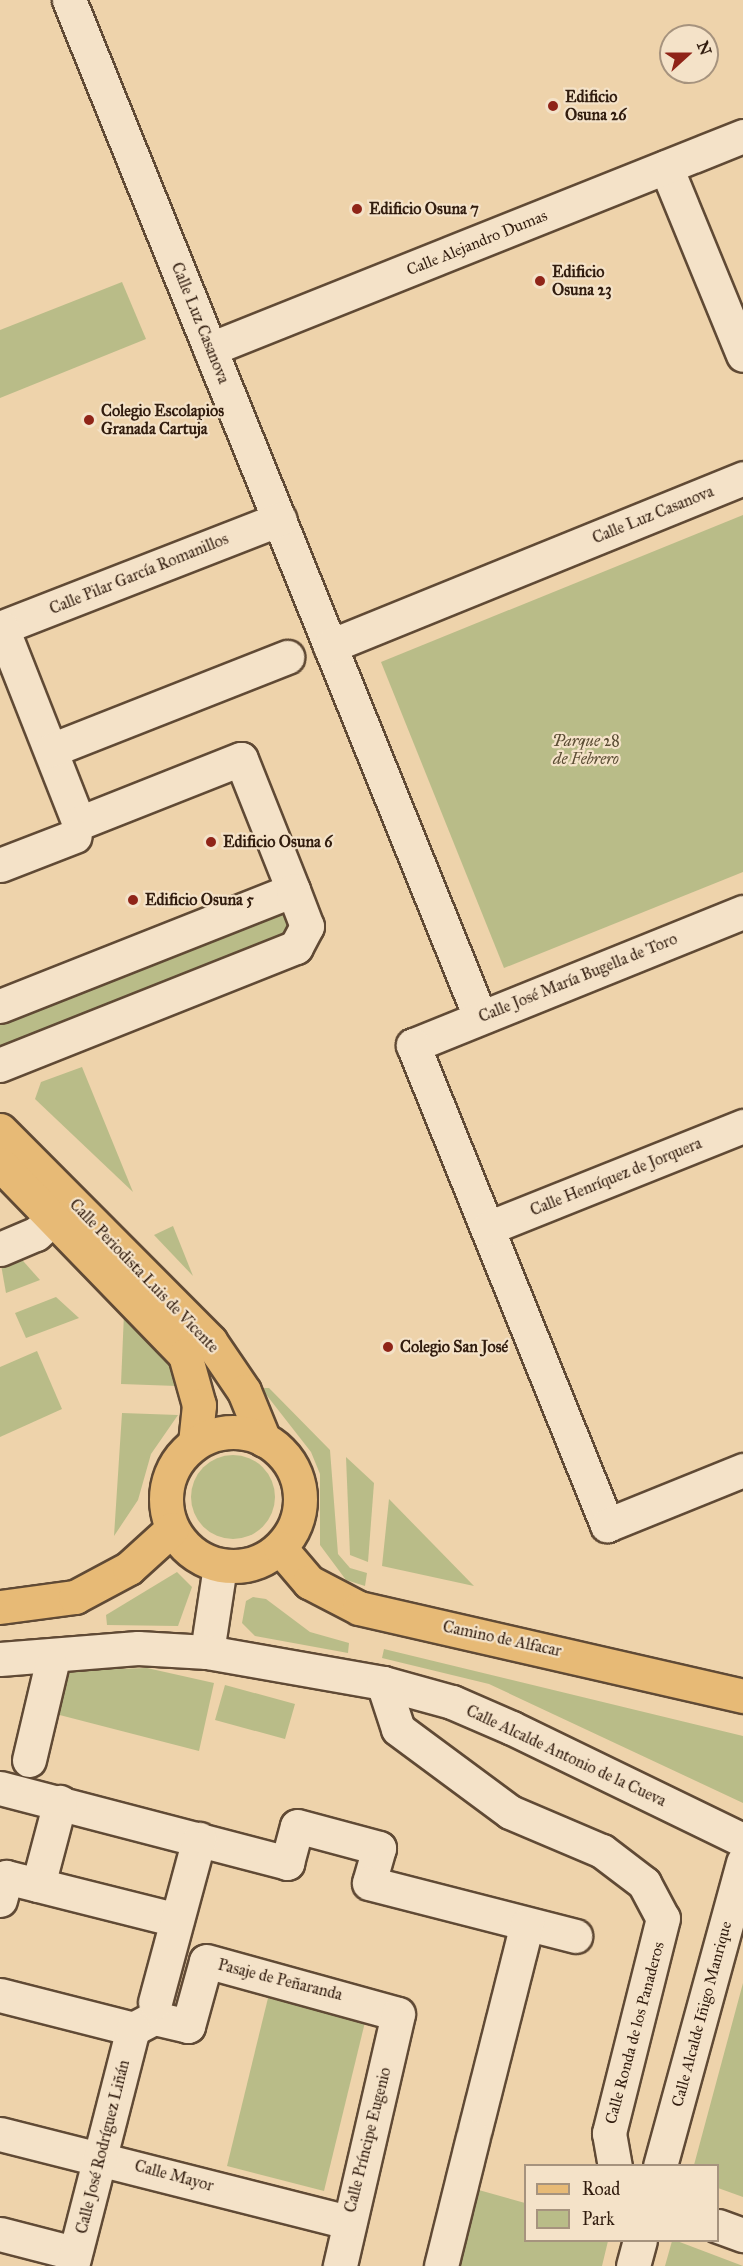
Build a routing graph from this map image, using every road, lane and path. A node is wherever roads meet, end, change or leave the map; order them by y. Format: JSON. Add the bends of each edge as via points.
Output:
{"nodes":[{"id":1,"x":69,"y":0,"type":"edge"},
{"id":2,"x":743,"y":136,"type":"edge"},
{"id":3,"x":666,"y":167,"type":"junction"},
{"id":4,"x":210,"y":349,"type":"junction"},
{"id":5,"x":743,"y":355,"type":"edge"},
{"id":6,"x":743,"y":478,"type":"edge"},
{"id":7,"x":279,"y":519,"type":"junction"},
{"id":8,"x":1,"y":628,"type":"edge"},
{"id":9,"x":330,"y":646,"type":"junction"},
{"id":10,"x":287,"y":657,"type":"dead end"},
{"id":11,"x":51,"y":750,"type":"junction"},
{"id":12,"x":77,"y":829,"type":"junction"},
{"id":13,"x":0,"y":866,"type":"edge"},
{"id":14,"x":293,"y":890,"type":"junction"},
{"id":15,"x":743,"y":912,"type":"edge"},
{"id":16,"x":0,"y":1006,"type":"edge"},
{"id":17,"x":480,"y":1017,"type":"junction"},
{"id":18,"x":0,"y":1065,"type":"edge"},
{"id":19,"x":743,"y":1126,"type":"edge"},
{"id":20,"x":0,"y":1130,"type":"edge"},
{"id":21,"x":0,"y":1164,"type":"edge"},
{"id":22,"x":52,"y":1218,"type":"junction"},
{"id":23,"x":488,"y":1228,"type":"junction"},
{"id":24,"x":0,"y":1249,"type":"edge"},
{"id":25,"x":264,"y":1440,"type":"junction"},
{"id":26,"x":195,"y":1443,"type":"junction"},
{"id":27,"x":743,"y":1470,"type":"edge"},
{"id":28,"x":172,"y":1528,"type":"junction"},
{"id":29,"x":280,"y":1548,"type":"junction"},
{"id":30,"x":220,"y":1566,"type":"junction"},
{"id":31,"x":0,"y":1607,"type":"edge"},
{"id":32,"x":207,"y":1652,"type":"junction"},
{"id":33,"x":0,"y":1659,"type":"edge"},
{"id":34,"x":51,"y":1667,"type":"dead end"},
{"id":35,"x":383,"y":1683,"type":"junction"},
{"id":36,"x":743,"y":1696,"type":"edge"},
{"id":37,"x":29,"y":1760,"type":"dead end"},
{"id":38,"x":0,"y":1788,"type":"edge"},
{"id":39,"x":60,"y":1803,"type":"junction"},
{"id":40,"x":199,"y":1839,"type":"junction"},
{"id":41,"x":743,"y":1840,"type":"edge"},
{"id":42,"x":743,"y":1862,"type":"edge"},
{"id":43,"x":38,"y":1885,"type":"junction"},
{"id":44,"x":0,"y":1900,"type":"edge"},
{"id":45,"x":177,"y":1920,"type":"junction"},
{"id":46,"x":527,"y":1924,"type":"junction"},
{"id":47,"x":575,"y":1936,"type":"dead end"},
{"id":48,"x":0,"y":1995,"type":"edge"},
{"id":49,"x":155,"y":2002,"type":"dead end"},
{"id":50,"x":398,"y":2014,"type":"joint"},
{"id":51,"x":133,"y":2029,"type":"junction"},
{"id":52,"x":0,"y":2134,"type":"edge"},
{"id":53,"x":100,"y":2157,"type":"junction"},
{"id":54,"x":615,"y":2164,"type":"edge"},
{"id":55,"x":661,"y":2164,"type":"edge"},
{"id":56,"x":347,"y":2222,"type":"junction"},
{"id":57,"x":719,"y":2227,"type":"edge"},
{"id":58,"x":0,"y":2234,"type":"edge"},
{"id":59,"x":743,"y":2235,"type":"edge"},
{"id":60,"x":640,"y":2242,"type":"edge"},
{"id":61,"x":78,"y":2262,"type":"edge"},
{"id":62,"x":340,"y":2266,"type":"edge"},
{"id":63,"x":441,"y":2266,"type":"edge"},
{"id":64,"x":633,"y":2266,"type":"edge"}],
"edges":[{"from":1,"to":4,"type":"street","name":"Calle Luz Casanova"},
{"from":2,"to":3,"type":"street","name":"Calle Alejandro Dumas"},
{"from":3,"to":4,"type":"street","name":"Calle Alejandro Dumas"},
{"from":3,"to":5,"type":"street"},
{"from":4,"to":7,"type":"street","name":"Calle Luz Casanova"},
{"from":6,"to":9,"type":"street","name":"Calle Luz Casanova"},
{"from":7,"to":8,"type":"street","name":"Calle Pilar García Romanillos"},
{"from":7,"to":9,"type":"street","name":"Calle Luz Casanova"},
{"from":8,"to":11,"type":"street"},
{"from":9,"to":17,"type":"street","name":"Calle Luz Casanova"},
{"from":10,"to":11,"type":"street"},
{"from":11,"to":12,"type":"street"},
{"from":12,"to":13,"type":"street"},
{"from":12,"to":14,"type":"street","via":[[241,759]]},
{"from":14,"to":16,"type":"street"},
{"from":14,"to":18,"type":"street","via":[[307,926],[296,947]]},
{"from":15,"to":17,"type":"street","name":"Calle José María Bugella de Toro"},
{"from":17,"to":23,"type":"street","name":"Calle José María Bugella de Toro","via":[[413,1045]]},
{"from":19,"to":23,"type":"street","name":"Calle Henríquez de Jorquera"},
{"from":20,"to":25,"type":"main road","name":"Calle Periodista Luis de Vicente","via":[[210,1341],[237,1379]]},
{"from":21,"to":22,"type":"main road","name":"Calle Periodista Luis de Vicente"},
{"from":22,"to":24,"type":"street","via":[[36,1234]]},
{"from":22,"to":26,"type":"main road","name":"Calle Periodista Luis de Vicente","via":[[185,1355],[199,1405]]},
{"from":23,"to":27,"type":"street","via":[[607,1525]]},
{"from":25,"to":26,"type":"main road","via":[[230,1432]]},
{"from":25,"to":29,"type":"main road","via":[[294,1472],[300,1500],[297,1521]]},
{"from":26,"to":28,"type":"main road","via":[[169,1478],[166,1512]]},
{"from":28,"to":30,"type":"main road","via":[[184,1546]]},
{"from":28,"to":31,"type":"main road","via":[[129,1568],[75,1597]]},
{"from":29,"to":30,"type":"main road","via":[[251,1565]]},
{"from":29,"to":36,"type":"main road","name":"Camino de Alfacar","via":[[309,1582],[359,1608]]},
{"from":30,"to":32,"type":"street"},
{"from":32,"to":33,"type":"street","via":[[138,1648]]},
{"from":32,"to":35,"type":"street"},
{"from":34,"to":37,"type":"street"},
{"from":35,"to":41,"type":"street","name":"Calle Alcalde Antonio de la Cueva","via":[[452,1702],[512,1728]]},
{"from":35,"to":54,"type":"street","name":"Calle Ronda de los Panaderos","via":[[398,1729],[510,1812],[602,1851],[644,1883],[663,1918],[609,2133]]},
{"from":38,"to":39,"type":"street"},
{"from":39,"to":40,"type":"street"},
{"from":39,"to":43,"type":"street"},
{"from":40,"to":45,"type":"street"},
{"from":40,"to":46,"type":"street","via":[[287,1863],[297,1826],[379,1848],[369,1883]]},
{"from":42,"to":55,"type":"street","name":"Calle Alcalde Iñigo Manrique"},
{"from":43,"to":44,"type":"street","via":[[6,1876]]},
{"from":43,"to":45,"type":"street"},
{"from":45,"to":49,"type":"street"},
{"from":46,"to":47,"type":"street"},
{"from":46,"to":63,"type":"street"},
{"from":48,"to":51,"type":"street"},
{"from":50,"to":51,"type":"street","name":"Pasaje de Peñaranda","via":[[206,1961],[188,2026],[154,2018]]},
{"from":50,"to":56,"type":"street","name":"Calle Príncipe Eugenio"},
{"from":51,"to":53,"type":"street","name":"Calle José Rodríguez Liñán"},
{"from":52,"to":53,"type":"street","name":"Calle Mayor"},
{"from":53,"to":56,"type":"street","name":"Calle Mayor"},
{"from":53,"to":61,"type":"street","name":"Calle José Rodríguez Liñán"},
{"from":56,"to":62,"type":"street","name":"Calle Príncipe Eugenio"},
{"from":57,"to":59,"type":"street"},
{"from":58,"to":61,"type":"street"},
{"from":60,"to":64,"type":"street"}]}
